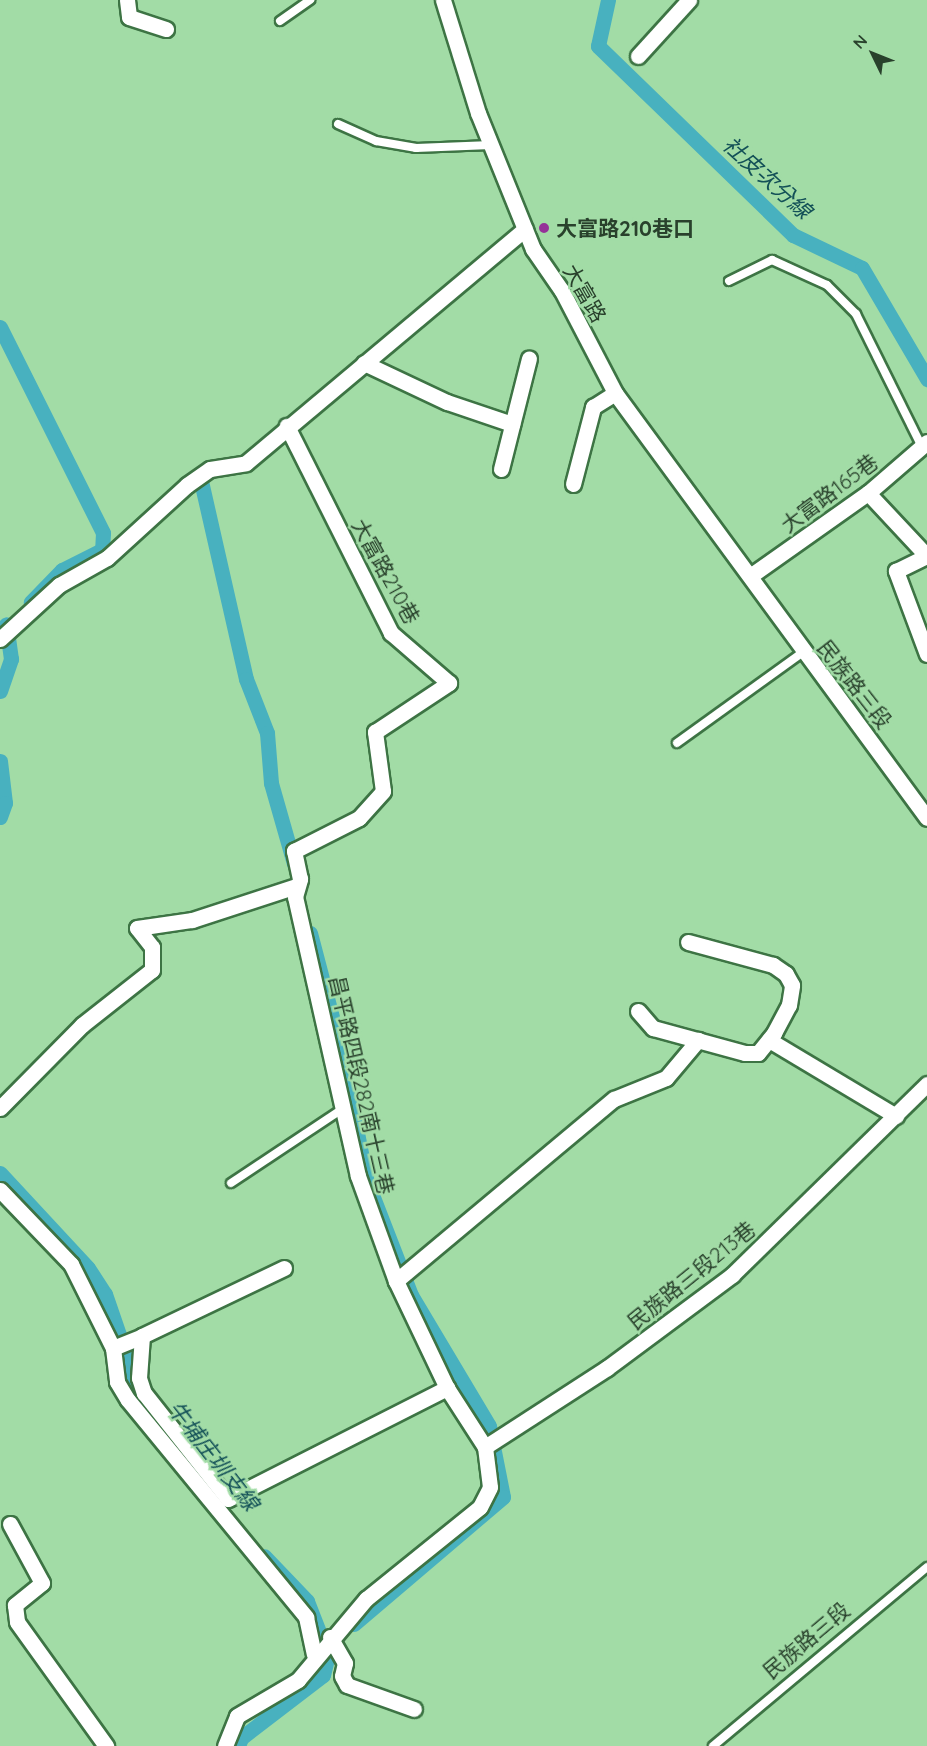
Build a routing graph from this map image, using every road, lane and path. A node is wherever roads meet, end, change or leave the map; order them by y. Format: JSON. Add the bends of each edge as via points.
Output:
{"nodes":[{"id":1,"x":127,"y":0,"type":"edge"},
{"id":2,"x":310,"y":0,"type":"edge"},
{"id":3,"x":443,"y":0,"type":"edge"},
{"id":4,"x":689,"y":0,"type":"edge"},
{"id":5,"x":280,"y":21,"type":"dead end"},
{"id":6,"x":166,"y":29,"type":"dead end"},
{"id":7,"x":638,"y":56,"type":"dead end"},
{"id":8,"x":338,"y":124,"type":"dead end"},
{"id":9,"x":491,"y":145,"type":"junction"},
{"id":10,"x":525,"y":229,"type":"junction"},
{"id":11,"x":729,"y":281,"type":"dead end"},
{"id":12,"x":530,"y":358,"type":"dead end"},
{"id":13,"x":364,"y":363,"type":"junction"},
{"id":14,"x":615,"y":393,"type":"junction"},
{"id":15,"x":513,"y":424,"type":"junction"},
{"id":16,"x":287,"y":426,"type":"junction"},
{"id":17,"x":924,"y":444,"type":"edge"},
{"id":18,"x":501,"y":469,"type":"dead end"},
{"id":19,"x":573,"y":484,"type":"dead end"},
{"id":20,"x":868,"y":493,"type":"junction"},
{"id":21,"x":927,"y":556,"type":"edge"},
{"id":22,"x":753,"y":574,"type":"junction"},
{"id":23,"x":0,"y":639,"type":"edge"},
{"id":24,"x":803,"y":652,"type":"junction"},
{"id":25,"x":927,"y":654,"type":"edge"},
{"id":26,"x":677,"y":743,"type":"dead end"},
{"id":27,"x":927,"y":818,"type":"edge"},
{"id":28,"x":296,"y":886,"type":"junction"},
{"id":29,"x":688,"y":942,"type":"dead end"},
{"id":30,"x":638,"y":1011,"type":"dead end"},
{"id":31,"x":698,"y":1040,"type":"junction"},
{"id":32,"x":769,"y":1040,"type":"junction"},
{"id":33,"x":927,"y":1084,"type":"edge"},
{"id":34,"x":0,"y":1108,"type":"edge"},
{"id":35,"x":344,"y":1108,"type":"junction"},
{"id":36,"x":896,"y":1116,"type":"junction"},
{"id":37,"x":231,"y":1183,"type":"dead end"},
{"id":38,"x":0,"y":1190,"type":"edge"},
{"id":39,"x":284,"y":1268,"type":"dead end"},
{"id":40,"x":396,"y":1281,"type":"junction"},
{"id":41,"x":142,"y":1336,"type":"junction"},
{"id":42,"x":120,"y":1345,"type":"junction"},
{"id":43,"x":447,"y":1388,"type":"junction"},
{"id":44,"x":485,"y":1447,"type":"junction"},
{"id":45,"x":10,"y":1524,"type":"dead end"},
{"id":46,"x":927,"y":1567,"type":"edge"},
{"id":47,"x":330,"y":1637,"type":"junction"},
{"id":48,"x":314,"y":1654,"type":"junction"},
{"id":49,"x":414,"y":1709,"type":"dead end"},
{"id":50,"x":106,"y":1746,"type":"edge"},
{"id":51,"x":225,"y":1746,"type":"edge"},
{"id":52,"x":713,"y":1746,"type":"edge"}],
"edges":[{"from":1,"to":6,"type":"street","via":[[129,17]]},
{"from":2,"to":5,"type":"lane"},
{"from":3,"to":9,"type":"street","name":"大富路"},
{"from":4,"to":7,"type":"street"},
{"from":8,"to":9,"type":"lane","via":[[376,141],[416,148]]},
{"from":9,"to":10,"type":"street","name":"大富路"},
{"from":10,"to":13,"type":"street"},
{"from":10,"to":14,"type":"street","name":"大富路"},
{"from":11,"to":17,"type":"lane","via":[[772,260],[827,285],[856,315]]},
{"from":12,"to":15,"type":"street"},
{"from":13,"to":15,"type":"street","via":[[447,402]]},
{"from":13,"to":16,"type":"street"},
{"from":14,"to":19,"type":"street","via":[[593,407]]},
{"from":14,"to":22,"type":"street","name":"大富路","via":[[703,520]]},
{"from":15,"to":18,"type":"street"},
{"from":16,"to":23,"type":"street","via":[[246,463],[210,469],[187,485],[106,558],[59,585]]},
{"from":16,"to":28,"type":"street","name":"大富路210巷","via":[[391,633],[449,683],[375,732],[383,790],[359,819],[294,851],[300,879]]},
{"from":17,"to":20,"type":"street","name":"大富路165巷"},
{"from":20,"to":21,"type":"street"},
{"from":20,"to":22,"type":"street","name":"大富路165巷"},
{"from":21,"to":25,"type":"street","via":[[896,571]]},
{"from":22,"to":24,"type":"street","name":"民族路三段"},
{"from":24,"to":26,"type":"lane"},
{"from":24,"to":27,"type":"street","name":"民族路三段"},
{"from":28,"to":34,"type":"street","via":[[192,920],[137,928],[152,947],[152,970],[82,1025]]},
{"from":28,"to":35,"type":"street","name":"昌平路四段282南十三巷"},
{"from":29,"to":32,"type":"street","via":[[762,961],[786,974],[792,985],[789,1005]]},
{"from":30,"to":31,"type":"street","via":[[653,1028]]},
{"from":31,"to":32,"type":"street","via":[[745,1053],[758,1053]]},
{"from":31,"to":40,"type":"street","via":[[666,1078],[614,1099]]},
{"from":32,"to":36,"type":"street"},
{"from":33,"to":36,"type":"street","name":"民族路三段213巷"},
{"from":35,"to":37,"type":"lane"},
{"from":35,"to":40,"type":"street","name":"昌平路四段282南十三巷","via":[[358,1176]]},
{"from":36,"to":44,"type":"street","name":"民族路三段213巷","via":[[732,1275],[607,1368]]},
{"from":38,"to":42,"type":"street","via":[[71,1264]]},
{"from":39,"to":41,"type":"street"},
{"from":40,"to":43,"type":"street","name":"昌平路四段282南十三巷"},
{"from":41,"to":42,"type":"street"},
{"from":41,"to":43,"type":"street","via":[[139,1378],[144,1393],[228,1499]]},
{"from":42,"to":48,"type":"street","via":[[117,1382],[128,1400],[306,1617]]},
{"from":43,"to":44,"type":"street","name":"昌平路四段282南十三巷"},
{"from":44,"to":47,"type":"street","name":"昌平路四段282南十三巷","via":[[490,1487],[480,1507],[366,1599]]},
{"from":45,"to":50,"type":"street","via":[[42,1583],[15,1605],[17,1622]]},
{"from":46,"to":52,"type":"lane","name":"民族路三段"},
{"from":47,"to":48,"type":"street","name":"昌平路四段282南十三巷"},
{"from":47,"to":49,"type":"street","via":[[345,1663],[344,1681]]},
{"from":48,"to":51,"type":"street","name":"昌平路四段282南十三巷","via":[[298,1680],[237,1716]]}]}
